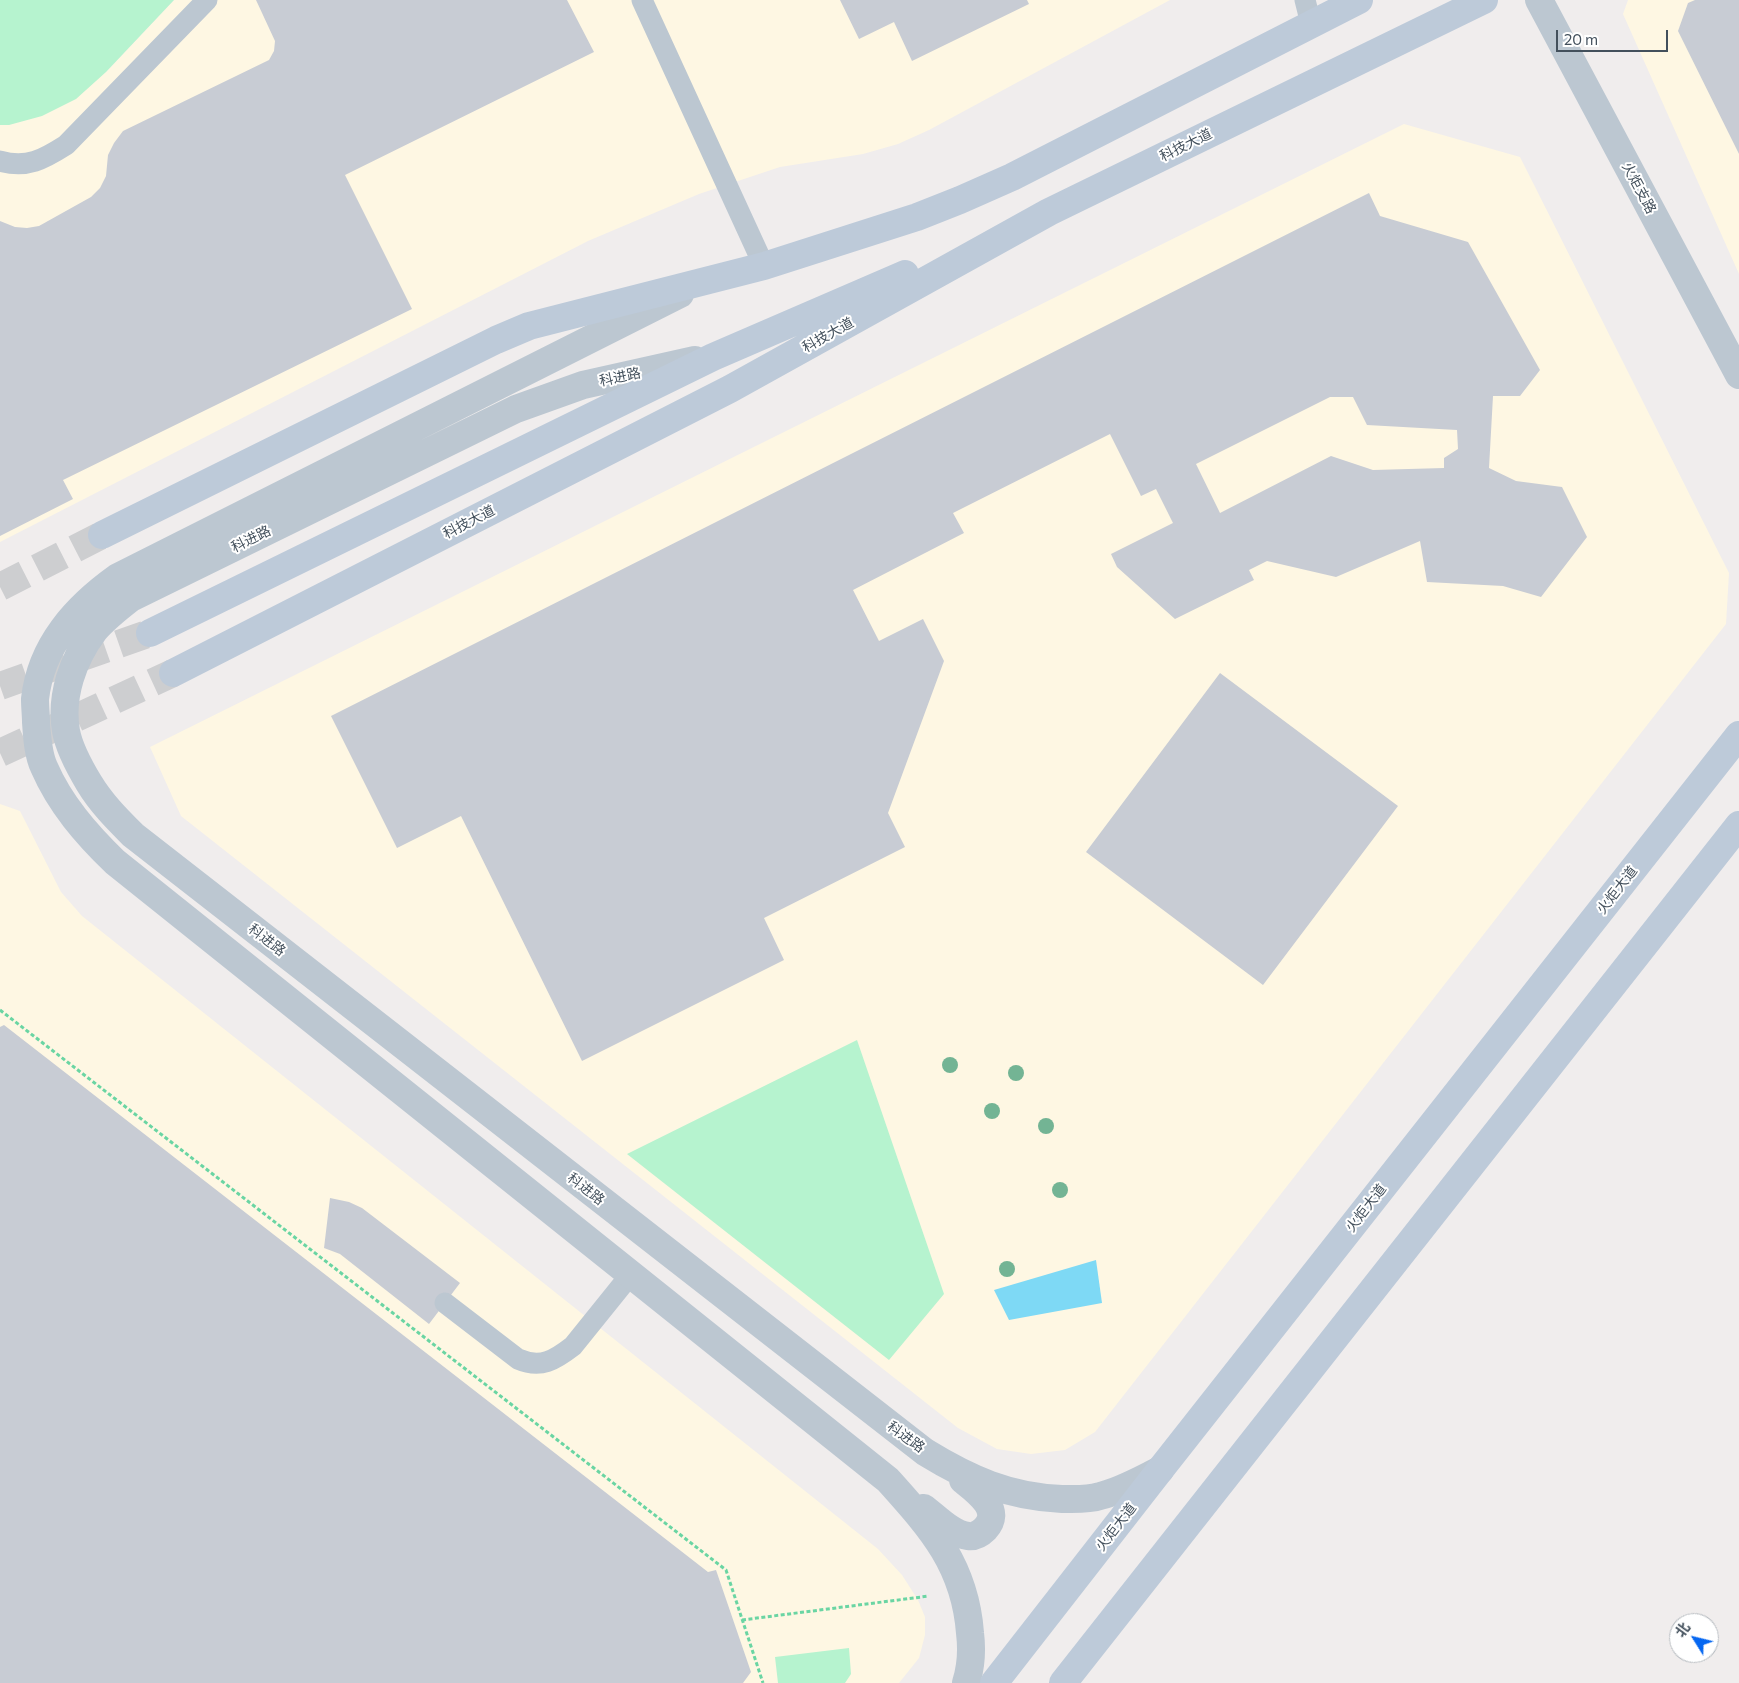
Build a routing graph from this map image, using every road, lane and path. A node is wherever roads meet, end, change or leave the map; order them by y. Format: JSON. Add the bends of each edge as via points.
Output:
{"nodes":[{"id":1,"x":207,"y":0,"type":"edge"},
{"id":2,"x":642,"y":0,"type":"edge"},
{"id":3,"x":1359,"y":0,"type":"edge"},
{"id":4,"x":1484,"y":0,"type":"edge"},
{"id":5,"x":1539,"y":0,"type":"edge"},
{"id":6,"x":1308,"y":12,"type":"edge"},
{"id":7,"x":0,"y":162,"type":"edge"},
{"id":8,"x":1048,"y":212,"type":"junction"},
{"id":9,"x":764,"y":266,"type":"junction"},
{"id":10,"x":703,"y":282,"type":"junction"},
{"id":11,"x":713,"y":357,"type":"junction"},
{"id":12,"x":1739,"y":375,"type":"edge"},
{"id":13,"x":102,"y":535,"type":"tunnel mouth"},
{"id":14,"x":150,"y":633,"type":"tunnel mouth"},
{"id":15,"x":173,"y":673,"type":"tunnel mouth"},
{"id":16,"x":1739,"y":735,"type":"edge"},
{"id":17,"x":1739,"y":825,"type":"edge"},
{"id":18,"x":0,"y":1010,"type":"edge"},
{"id":19,"x":631,"y":1274,"type":"junction"},
{"id":20,"x":446,"y":1303,"type":"dead end"},
{"id":21,"x":948,"y":1466,"type":"junction"},
{"id":22,"x":1160,"y":1470,"type":"junction"},
{"id":23,"x":888,"y":1480,"type":"junction"},
{"id":24,"x":934,"y":1595,"type":"dead end"},
{"id":25,"x":742,"y":1620,"type":"junction"},
{"id":26,"x":763,"y":1683,"type":"edge"},
{"id":27,"x":966,"y":1683,"type":"edge"},
{"id":28,"x":994,"y":1683,"type":"edge"},
{"id":29,"x":1064,"y":1683,"type":"edge"}],
"edges":[{"from":1,"to":7,"type":"lane","via":[[66,144],[46,158],[27,164]]},
{"from":2,"to":9,"type":"lane"},
{"from":3,"to":6,"type":"main road"},
{"from":4,"to":8,"type":"main road","name":"科技大道"},
{"from":5,"to":12,"type":"street","name":"火炬支路"},
{"from":6,"to":9,"type":"main road","via":[[1012,177],[917,217]]},
{"from":8,"to":11,"type":"main road"},
{"from":8,"to":15,"type":"main road","name":"科技大道","via":[[730,389]]},
{"from":9,"to":10,"type":"main road"},
{"from":10,"to":13,"type":"main road","via":[[529,326]]},
{"from":10,"to":19,"type":"street","via":[[118,577],[94,594],[56,639],[42,667],[35,700],[43,765],[73,816],[103,851]]},
{"from":11,"to":14,"type":"main road"},
{"from":11,"to":21,"type":"street","name":"科进路","via":[[583,384],[516,409],[131,598],[95,631],[80,653],[64,701],[66,732],[89,784],[133,835],[897,1432]]},
{"from":16,"to":22,"type":"main road","name":"火炬大道"},
{"from":17,"to":29,"type":"main road"},
{"from":18,"to":25,"type":"path","via":[[726,1570]]},
{"from":19,"to":20,"type":"lane","via":[[573,1346],[538,1364],[518,1359]]},
{"from":19,"to":23,"type":"street"},
{"from":21,"to":22,"type":"street","name":"科进路","via":[[996,1488],[1024,1495],[1076,1499],[1120,1490]]},
{"from":21,"to":23,"type":"street","via":[[990,1507],[993,1515],[990,1524],[975,1536],[966,1536],[948,1526]]},
{"from":22,"to":28,"type":"main road","name":"火炬大道"},
{"from":23,"to":27,"type":"street","via":[[922,1518],[960,1579],[969,1612],[971,1646]]},
{"from":24,"to":25,"type":"path"},
{"from":25,"to":26,"type":"path"}]}
